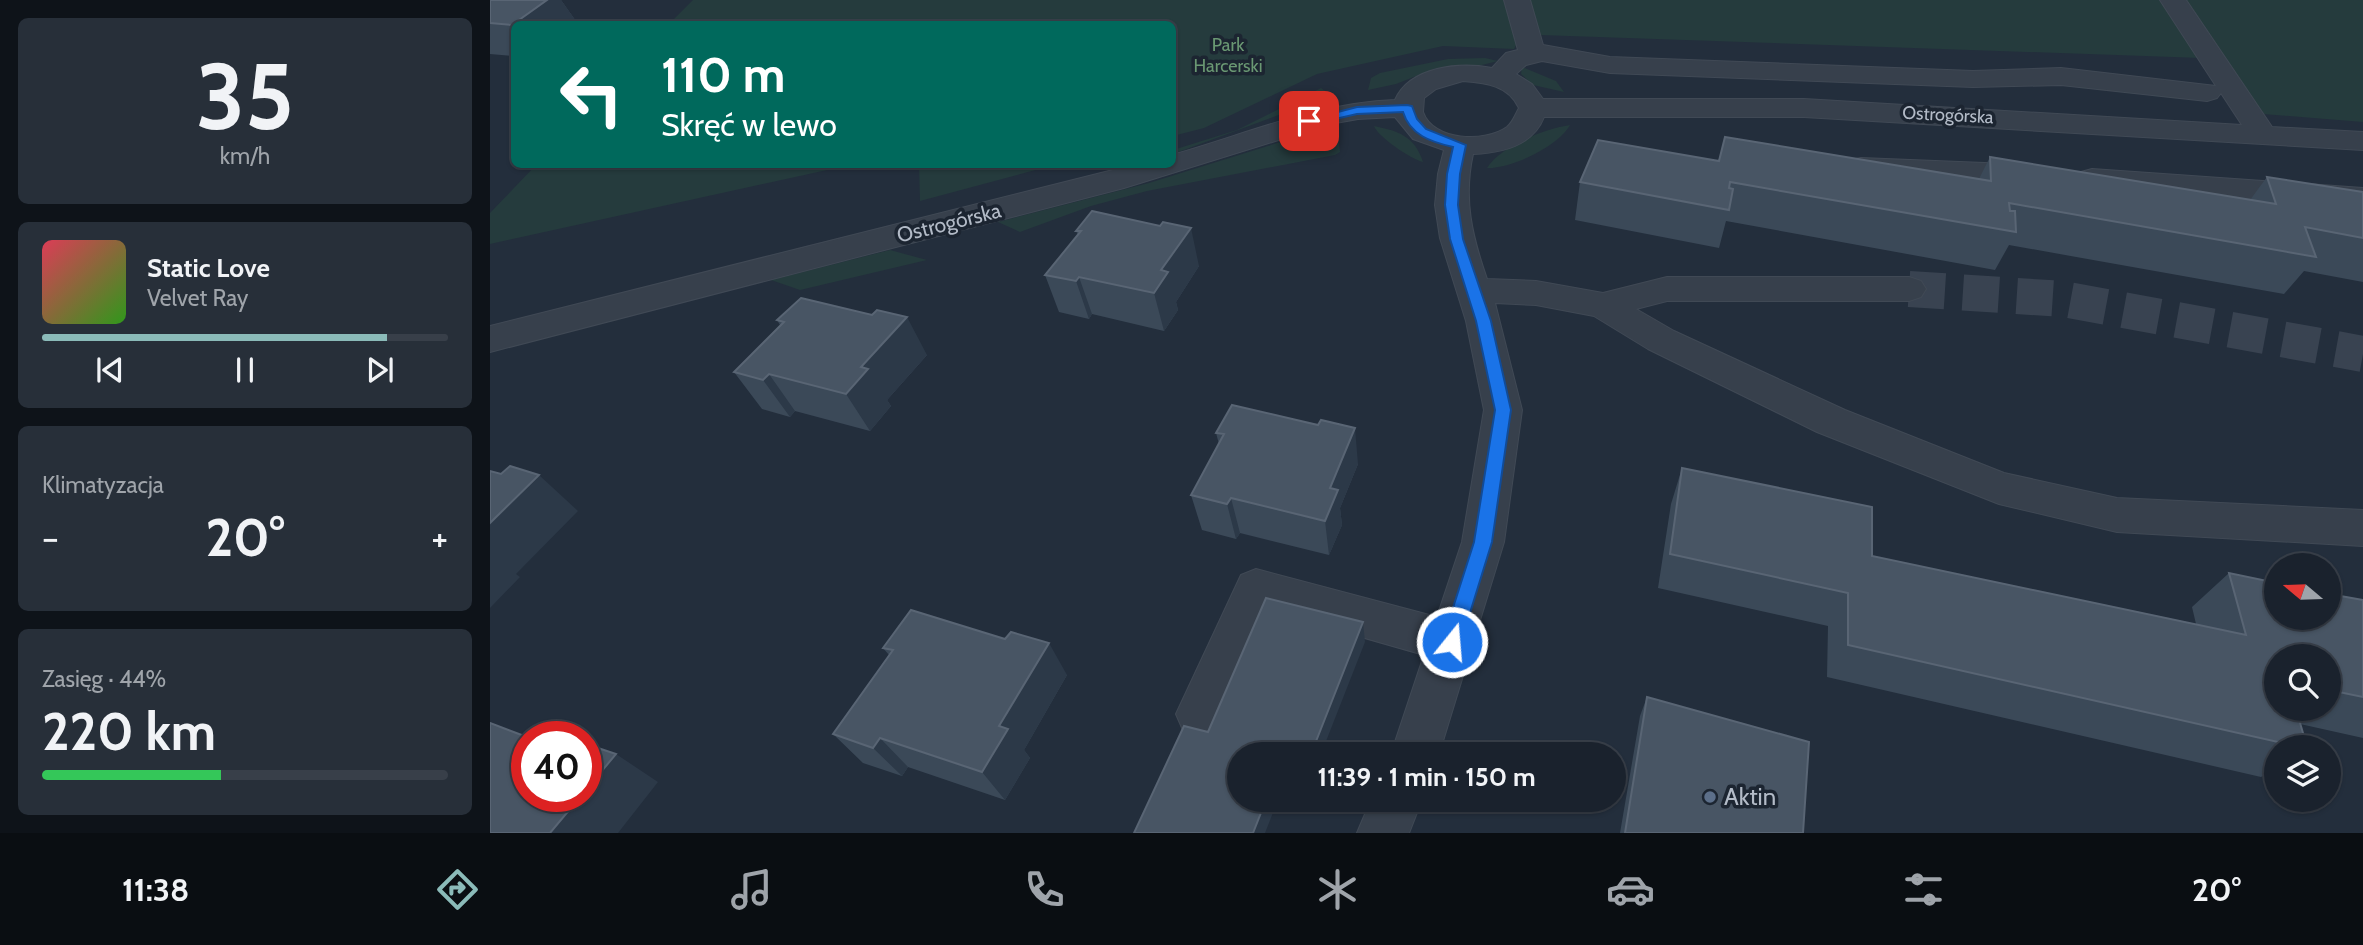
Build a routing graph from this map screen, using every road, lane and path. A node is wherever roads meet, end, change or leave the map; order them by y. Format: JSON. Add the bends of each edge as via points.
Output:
{"nodes":[{"id":1,"x":1517,"y":0,"type":"edge"},
{"id":2,"x":2173,"y":0,"type":"edge"},
{"id":3,"x":1532,"y":53,"type":"junction"},
{"id":4,"x":1498,"y":77,"type":"junction"},
{"id":5,"x":2207,"y":92,"type":"dead end"},
{"id":6,"x":1407,"y":108,"type":"junction"},
{"id":7,"x":1533,"y":108,"type":"junction"},
{"id":8,"x":2263,"y":135,"type":"junction"},
{"id":9,"x":2363,"y":141,"type":"edge"},
{"id":10,"x":1460,"y":145,"type":"junction"},
{"id":11,"x":1176,"y":162,"type":"edge"},
{"id":12,"x":1826,"y":167,"type":"edge"},
{"id":13,"x":1156,"y":168,"type":"edge"},
{"id":14,"x":2363,"y":198,"type":"edge"},
{"id":15,"x":1909,"y":289,"type":"tunnel mouth"},
{"id":16,"x":1474,"y":290,"type":"junction"},
{"id":17,"x":1603,"y":305,"type":"junction"},
{"id":18,"x":490,"y":339,"type":"edge"},
{"id":19,"x":2363,"y":528,"type":"edge"},
{"id":20,"x":1452,"y":642,"type":"junction"},
{"id":21,"x":1200,"y":715,"type":"dead end"},
{"id":22,"x":1419,"y":742,"type":"edge"},
{"id":23,"x":1391,"y":812,"type":"edge"},
{"id":24,"x":1383,"y":833,"type":"edge"}],
"edges":[{"from":1,"to":3,"type":"street"},
{"from":2,"to":8,"type":"street"},
{"from":3,"to":4,"type":"street","via":[[1516,59]]},
{"from":3,"to":5,"type":"street","via":[[1610,65],[1973,79],[2011,74]]},
{"from":4,"to":6,"type":"street","via":[[1446,75],[1418,88]]},
{"from":4,"to":7,"type":"street","via":[[1522,90]]},
{"from":6,"to":10,"type":"street","via":[[1422,132]]},
{"from":6,"to":11,"type":"street","name":"Ostrogórska","via":[[1328,116]]},
{"from":7,"to":8,"type":"street","name":"Ostrogórska","via":[[1804,108]]},
{"from":7,"to":10,"type":"street","via":[[1530,121],[1520,132],[1483,145]]},
{"from":8,"to":9,"type":"street","name":"Ostrogórska"},
{"from":10,"to":16,"type":"street","via":[[1451,205],[1456,239]]},
{"from":12,"to":14,"type":"street","via":[[1940,169]]},
{"from":13,"to":18,"type":"street","name":"Ostrogórska"},
{"from":15,"to":17,"type":"street","via":[[1667,289]]},
{"from":16,"to":17,"type":"street","via":[[1536,293]]},
{"from":16,"to":20,"type":"street","via":[[1503,410],[1483,542]]},
{"from":17,"to":19,"type":"street","via":[[1661,340],[1831,421],[1999,488],[2117,514]]},
{"from":20,"to":21,"type":"street","via":[[1256,587]]},
{"from":20,"to":22,"type":"street"},
{"from":23,"to":24,"type":"street"}]}
